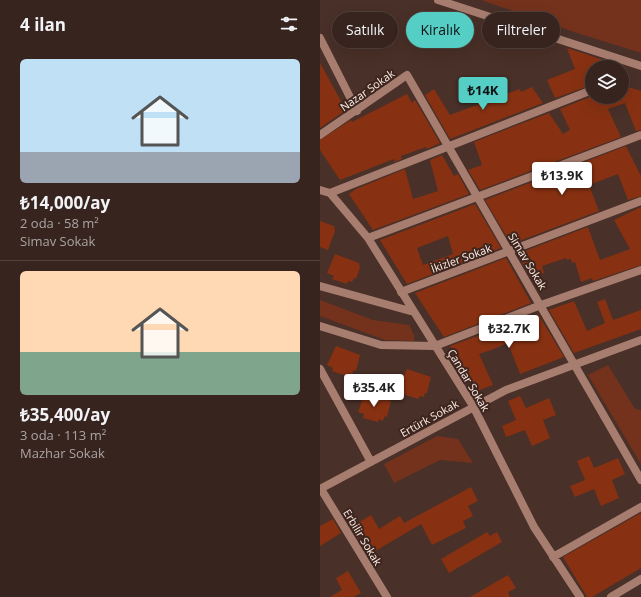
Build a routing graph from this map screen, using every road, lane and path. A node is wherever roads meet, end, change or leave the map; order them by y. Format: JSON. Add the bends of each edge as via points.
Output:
{"nodes":[{"id":1,"x":438,"y":0,"type":"edge"},
{"id":2,"x":320,"y":38,"type":"edge"},
{"id":3,"x":610,"y":60,"type":"edge"},
{"id":4,"x":629,"y":65,"type":"edge"},
{"id":5,"x":641,"y":66,"type":"edge"},
{"id":6,"x":407,"y":75,"type":"joint"},
{"id":7,"x":585,"y":93,"type":"edge"},
{"id":8,"x":357,"y":111,"type":"junction"},
{"id":9,"x":320,"y":135,"type":"edge"},
{"id":10,"x":641,"y":135,"type":"edge"},
{"id":11,"x":448,"y":146,"type":"junction"},
{"id":12,"x":320,"y":190,"type":"edge"},
{"id":13,"x":330,"y":193,"type":"junction"},
{"id":14,"x":477,"y":198,"type":"junction"},
{"id":15,"x":641,"y":201,"type":"edge"},
{"id":16,"x":368,"y":238,"type":"junction"},
{"id":17,"x":509,"y":252,"type":"junction"},
{"id":18,"x":641,"y":270,"type":"edge"},
{"id":19,"x":320,"y":286,"type":"edge"},
{"id":20,"x":401,"y":292,"type":"junction"},
{"id":21,"x":541,"y":305,"type":"junction"},
{"id":22,"x":414,"y":312,"type":"junction"},
{"id":23,"x":320,"y":326,"type":"edge"},
{"id":24,"x":641,"y":340,"type":"edge"},
{"id":25,"x":435,"y":346,"type":"junction"},
{"id":26,"x":575,"y":363,"type":"junction"},
{"id":27,"x":320,"y":369,"type":"edge"},
{"id":28,"x":473,"y":406,"type":"junction"},
{"id":29,"x":371,"y":462,"type":"junction"},
{"id":30,"x":641,"y":480,"type":"edge"},
{"id":31,"x":320,"y":489,"type":"edge"},
{"id":32,"x":641,"y":507,"type":"edge"},
{"id":33,"x":553,"y":556,"type":"junction"},
{"id":34,"x":641,"y":579,"type":"edge"},
{"id":35,"x":387,"y":597,"type":"edge"},
{"id":36,"x":580,"y":597,"type":"edge"},
{"id":37,"x":611,"y":597,"type":"edge"}],
"edges":[{"from":1,"to":3,"type":"street"},
{"from":2,"to":8,"type":"street"},
{"from":4,"to":5,"type":"street"},
{"from":6,"to":8,"type":"street","name":"Nazar Sokak"},
{"from":6,"to":11,"type":"street","name":"Simav Sokak"},
{"from":7,"to":11,"type":"street"},
{"from":8,"to":9,"type":"street","name":"Nazar Sokak"},
{"from":10,"to":14,"type":"street"},
{"from":11,"to":13,"type":"street"},
{"from":11,"to":14,"type":"street","name":"Simav Sokak"},
{"from":12,"to":13,"type":"street"},
{"from":13,"to":16,"type":"street","name":"Çandar Sokak"},
{"from":14,"to":16,"type":"street"},
{"from":14,"to":17,"type":"street","name":"Simav Sokak"},
{"from":15,"to":17,"type":"street","name":"İkizler Sokak"},
{"from":16,"to":20,"type":"street","name":"Çandar Sokak"},
{"from":17,"to":20,"type":"street","name":"İkizler Sokak"},
{"from":17,"to":21,"type":"street","name":"Simav Sokak"},
{"from":18,"to":21,"type":"street"},
{"from":19,"to":22,"type":"street"},
{"from":20,"to":22,"type":"street","name":"Çandar Sokak"},
{"from":21,"to":25,"type":"street"},
{"from":21,"to":26,"type":"street","name":"Simav Sokak"},
{"from":22,"to":25,"type":"street","name":"Çandar Sokak"},
{"from":23,"to":25,"type":"street","via":[[381,345]]},
{"from":24,"to":26,"type":"street","name":"Ertürk Sokak"},
{"from":25,"to":28,"type":"street","name":"Çandar Sokak"},
{"from":26,"to":28,"type":"street","name":"Ertürk Sokak"},
{"from":26,"to":30,"type":"street","name":"Simav Sokak"},
{"from":27,"to":29,"type":"street"},
{"from":28,"to":29,"type":"street","name":"Ertürk Sokak"},
{"from":28,"to":33,"type":"street","name":"Çandar Sokak","via":[[534,527]]},
{"from":29,"to":31,"type":"street","name":"Ertürk Sokak"},
{"from":31,"to":35,"type":"street","name":"Erbilir Sokak"},
{"from":32,"to":33,"type":"street"},
{"from":33,"to":36,"type":"street","name":"Çandar Sokak"},
{"from":34,"to":37,"type":"street"}]}
